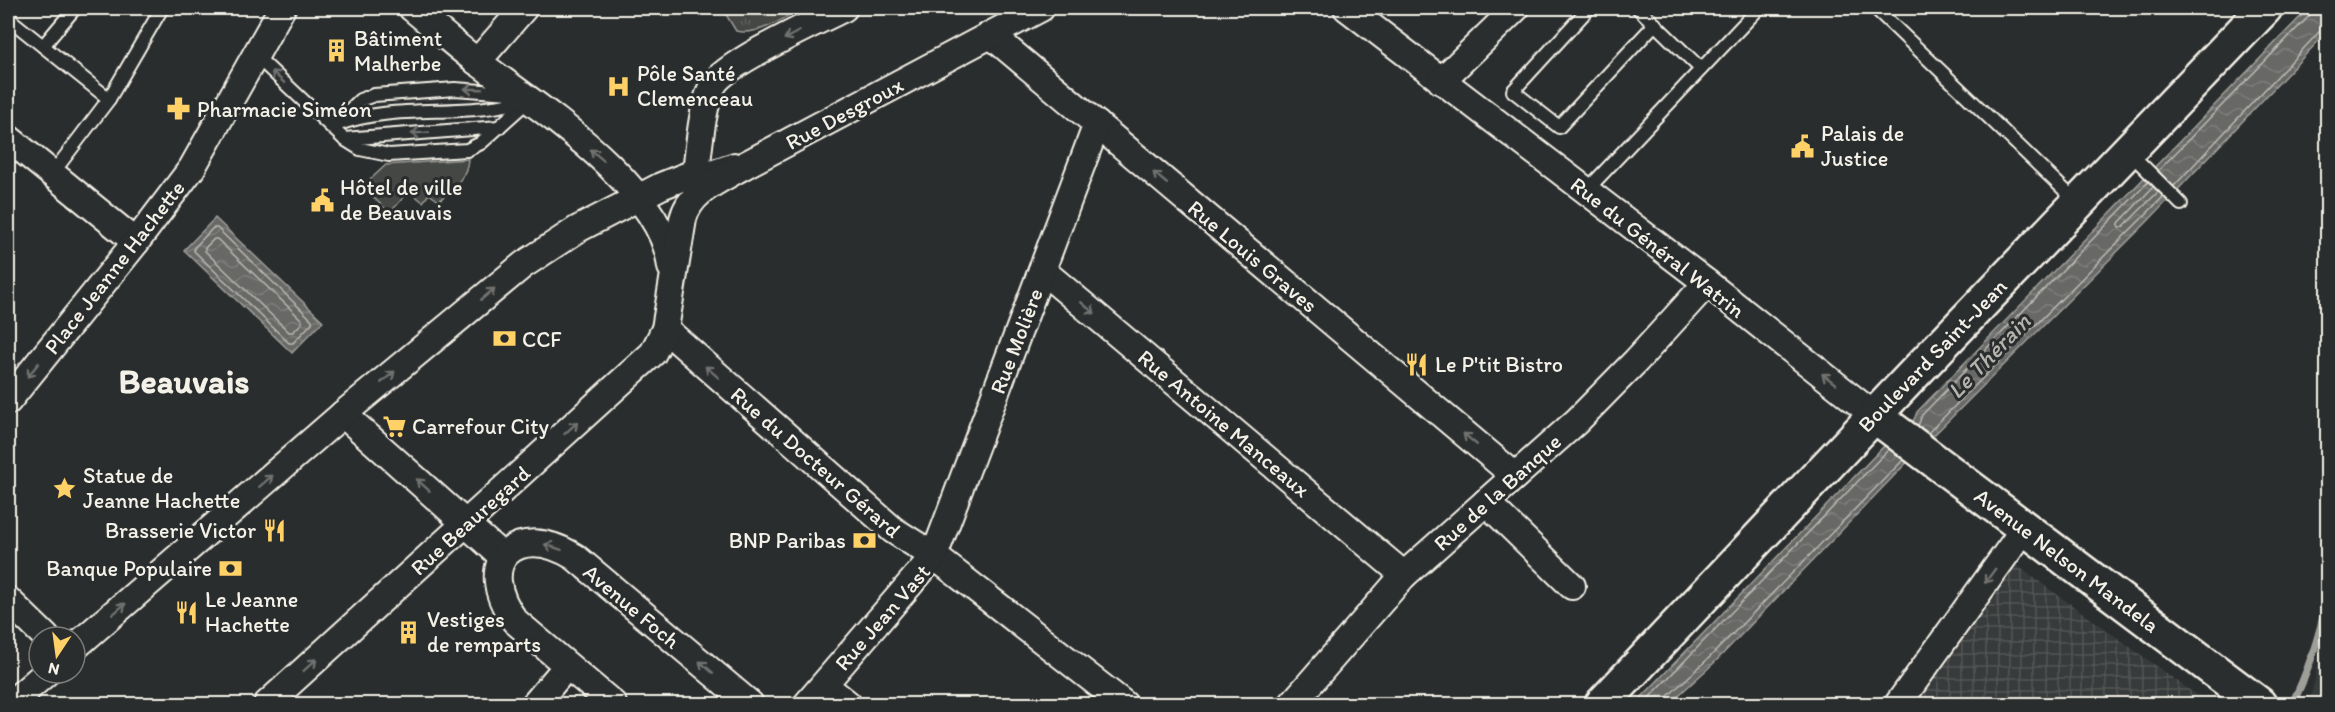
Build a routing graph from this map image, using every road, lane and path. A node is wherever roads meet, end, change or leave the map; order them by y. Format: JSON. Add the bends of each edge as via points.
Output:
{"nodes":[{"id":1,"x":75,"y":8,"type":"edge"},
{"id":2,"x":162,"y":8,"type":"edge"},
{"id":3,"x":282,"y":8,"type":"edge"},
{"id":4,"x":412,"y":8,"type":"edge"},
{"id":5,"x":524,"y":8,"type":"edge"},
{"id":6,"x":844,"y":8,"type":"edge"},
{"id":7,"x":1018,"y":8,"type":"edge"},
{"id":8,"x":1041,"y":8,"type":"edge"},
{"id":9,"x":1347,"y":8,"type":"edge"},
{"id":10,"x":1516,"y":8,"type":"edge"},
{"id":11,"x":1589,"y":8,"type":"edge"},
{"id":12,"x":1638,"y":8,"type":"edge"},
{"id":13,"x":1759,"y":8,"type":"edge"},
{"id":14,"x":1875,"y":8,"type":"edge"},
{"id":15,"x":2265,"y":8,"type":"edge"},
{"id":16,"x":8,"y":18,"type":"edge"},
{"id":17,"x":1655,"y":24,"type":"junction"},
{"id":18,"x":991,"y":35,"type":"junction"},
{"id":19,"x":43,"y":46,"type":"junction"},
{"id":20,"x":255,"y":55,"type":"junction"},
{"id":21,"x":477,"y":62,"type":"junction"},
{"id":22,"x":1701,"y":69,"type":"junction"},
{"id":23,"x":1441,"y":81,"type":"junction"},
{"id":24,"x":109,"y":99,"type":"junction"},
{"id":25,"x":530,"y":99,"type":"junction"},
{"id":26,"x":1097,"y":124,"type":"junction"},
{"id":27,"x":332,"y":127,"type":"junction"},
{"id":28,"x":499,"y":127,"type":"junction"},
{"id":29,"x":8,"y":138,"type":"edge"},
{"id":30,"x":344,"y":139,"type":"junction"},
{"id":31,"x":2136,"y":158,"type":"junction"},
{"id":32,"x":746,"y":165,"type":"junction"},
{"id":33,"x":696,"y":171,"type":"junction"},
{"id":34,"x":52,"y":174,"type":"junction"},
{"id":35,"x":1586,"y":191,"type":"junction"},
{"id":36,"x":637,"y":197,"type":"junction"},
{"id":37,"x":2078,"y":202,"type":"junction"},
{"id":38,"x":2181,"y":204,"type":"dead end"},
{"id":39,"x":136,"y":242,"type":"junction"},
{"id":40,"x":1043,"y":271,"type":"junction"},
{"id":41,"x":672,"y":282,"type":"junction"},
{"id":42,"x":1707,"y":283,"type":"junction"},
{"id":43,"x":664,"y":330,"type":"junction"},
{"id":44,"x":8,"y":402,"type":"edge"},
{"id":45,"x":343,"y":414,"type":"junction"},
{"id":46,"x":1882,"y":422,"type":"junction"},
{"id":47,"x":1515,"y":476,"type":"junction"},
{"id":48,"x":1486,"y":502,"type":"junction"},
{"id":49,"x":466,"y":524,"type":"junction"},
{"id":50,"x":2024,"y":529,"type":"junction"},
{"id":51,"x":934,"y":556,"type":"junction"},
{"id":52,"x":503,"y":557,"type":"junction"},
{"id":53,"x":1404,"y":575,"type":"junction"},
{"id":54,"x":1572,"y":586,"type":"dead end"},
{"id":55,"x":8,"y":600,"type":"edge"},
{"id":56,"x":34,"y":625,"type":"edge"},
{"id":57,"x":87,"y":637,"type":"edge"},
{"id":58,"x":567,"y":666,"type":"junction"},
{"id":59,"x":824,"y":684,"type":"junction"},
{"id":60,"x":32,"y":685,"type":"edge"},
{"id":61,"x":2243,"y":696,"type":"edge"},
{"id":62,"x":10,"y":705,"type":"edge"},
{"id":63,"x":267,"y":705,"type":"edge"},
{"id":64,"x":535,"y":705,"type":"edge"},
{"id":65,"x":614,"y":705,"type":"edge"},
{"id":66,"x":750,"y":705,"type":"edge"},
{"id":67,"x":807,"y":705,"type":"edge"},
{"id":68,"x":848,"y":705,"type":"edge"},
{"id":69,"x":1124,"y":705,"type":"edge"},
{"id":70,"x":1292,"y":705,"type":"edge"},
{"id":71,"x":1602,"y":705,"type":"edge"},
{"id":72,"x":1898,"y":705,"type":"edge"}],
"edges":[{"from":1,"to":19,"type":"lane"},
{"from":2,"to":24,"type":"lane"},
{"from":3,"to":20,"type":"street","name":"Place Jeanne Hachette"},
{"from":4,"to":21,"type":"street"},
{"from":5,"to":21,"type":"street"},
{"from":6,"to":33,"type":"street","one_way":true,"via":[[720,75],[708,97]]},
{"from":7,"to":33,"type":"lane","name":"Rue Desgroux","via":[[760,147]]},
{"from":8,"to":18,"type":"street","name":"Rue Desgroux"},
{"from":9,"to":23,"type":"street","name":"Rue du Général Watrin"},
{"from":10,"to":23,"type":"street"},
{"from":11,"to":17,"type":"lane","via":[[1513,91],[1559,127]]},
{"from":12,"to":17,"type":"lane"},
{"from":13,"to":22,"type":"lane"},
{"from":14,"to":37,"type":"lane"},
{"from":15,"to":31,"type":"main road","name":"Boulevard Saint-Jean"},
{"from":16,"to":19,"type":"lane"},
{"from":17,"to":22,"type":"lane"},
{"from":18,"to":26,"type":"street","name":"Rue Louis Graves"},
{"from":18,"to":32,"type":"street","name":"Rue Desgroux"},
{"from":19,"to":24,"type":"lane"},
{"from":27,"to":20,"type":"lane","one_way":true},
{"from":20,"to":39,"type":"street","name":"Place Jeanne Hachette","via":[[192,168]]},
{"from":21,"to":25,"type":"street"},
{"from":22,"to":35,"type":"lane"},
{"from":23,"to":35,"type":"street","name":"Rue du Général Watrin"},
{"from":24,"to":34,"type":"lane"},
{"from":25,"to":27,"type":"lane","via":[[497,107],[357,118]]},
{"from":25,"to":27,"type":"lane","one_way":true,"via":[[474,89],[374,95],[360,100]]},
{"from":25,"to":28,"type":"lane"},
{"from":36,"to":25,"type":"street","one_way":true,"via":[[599,157]]},
{"from":26,"to":40,"type":"street","name":"Rue Molière"},
{"from":47,"to":26,"type":"street","name":"Rue Louis Graves","one_way":true},
{"from":27,"to":30,"type":"lane"},
{"from":28,"to":30,"type":"lane","one_way":true},
{"from":28,"to":30,"type":"lane","via":[[473,147],[458,151],[378,154]]},
{"from":29,"to":34,"type":"street"},
{"from":31,"to":37,"type":"main road","name":"Boulevard Saint-Jean"},
{"from":31,"to":38,"type":"lane"},
{"from":32,"to":36,"type":"street","name":"Rue Desgroux"},
{"from":32,"to":41,"type":"street","via":[[702,190],[688,204]]},
{"from":33,"to":36,"type":"street","name":"Rue Desgroux"},
{"from":34,"to":39,"type":"street"},
{"from":35,"to":42,"type":"street","name":"Rue du Général Watrin"},
{"from":36,"to":41,"type":"street","via":[[666,241]]},
{"from":45,"to":36,"type":"street","name":"Rue Desgroux","one_way":true,"via":[[523,265]]},
{"from":37,"to":46,"type":"main road","name":"Boulevard Saint-Jean"},
{"from":39,"to":44,"type":"street","name":"Place Jeanne Hachette","one_way":true},
{"from":40,"to":51,"type":"street","name":"Rue Molière"},
{"from":40,"to":53,"type":"street","name":"Rue Antoine Manceaux","one_way":true},
{"from":41,"to":43,"type":"street"},
{"from":46,"to":42,"type":"street","name":"Rue du Général Watrin","one_way":true},
{"from":42,"to":47,"type":"street","name":"Rue de la Banque","via":[[1610,389]]},
{"from":49,"to":43,"type":"street","name":"Rue Beauregard","one_way":true,"via":[[653,353]]},
{"from":51,"to":43,"type":"street","name":"Rue du Docteur Gérard","one_way":true,"via":[[893,530]]},
{"from":49,"to":45,"type":"street","one_way":true},
{"from":57,"to":45,"type":"street","one_way":true},
{"from":46,"to":50,"type":"main road","name":"Avenue Nelson Mandela"},
{"from":46,"to":71,"type":"main road","name":"Boulevard Saint-Jean"},
{"from":47,"to":48,"type":"street","name":"Rue de la Banque"},
{"from":48,"to":53,"type":"street","name":"Rue de la Banque"},
{"from":48,"to":54,"type":"street"},
{"from":49,"to":52,"type":"street"},
{"from":63,"to":49,"type":"street","name":"Rue Beauregard","one_way":true},
{"from":50,"to":61,"type":"main road","name":"Avenue Nelson Mandela"},
{"from":50,"to":72,"type":"street","one_way":true},
{"from":51,"to":59,"type":"street","name":"Rue Jean Vast"},
{"from":51,"to":69,"type":"street","name":"Rue du Docteur Gérard"},
{"from":52,"to":58,"type":"street","via":[[497,568],[503,605],[514,621]]},
{"from":66,"to":52,"type":"street","name":"Avenue Foch","one_way":true,"via":[[566,552],[531,543]]},
{"from":53,"to":70,"type":"street","name":"Rue de la Banque"},
{"from":55,"to":56,"type":"street"},
{"from":58,"to":64,"type":"street"},
{"from":58,"to":65,"type":"street"},
{"from":59,"to":67,"type":"street","name":"Rue Jean Vast"},
{"from":59,"to":68,"type":"street"},
{"from":60,"to":62,"type":"street"}]}
